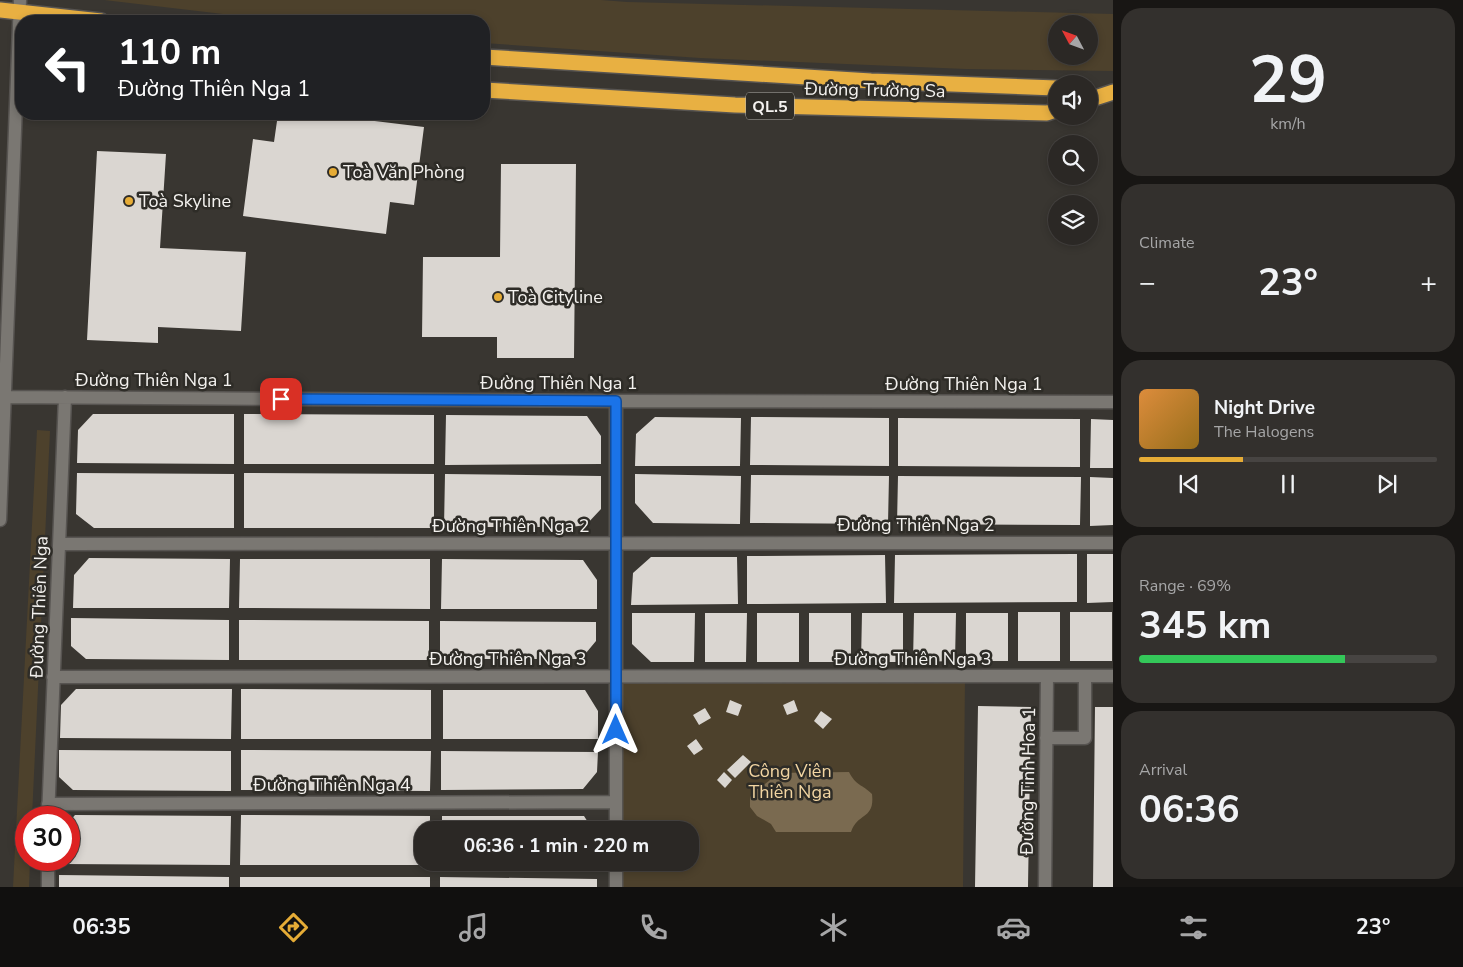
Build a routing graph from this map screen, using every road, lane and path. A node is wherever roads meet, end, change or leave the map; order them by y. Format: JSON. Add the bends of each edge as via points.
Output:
{"nodes":[{"id":1,"x":20,"y":6,"type":"edge"},
{"id":2,"x":0,"y":10,"type":"edge"},
{"id":3,"x":69,"y":15,"type":"edge"},
{"id":4,"x":490,"y":57,"type":"edge"},
{"id":5,"x":1048,"y":88,"type":"edge"},
{"id":6,"x":490,"y":90,"type":"edge"},
{"id":7,"x":1098,"y":90,"type":"edge"},
{"id":8,"x":1113,"y":91,"type":"edge"},
{"id":9,"x":1098,"y":97,"type":"edge"},
{"id":10,"x":1048,"y":113,"type":"edge"},
{"id":11,"x":16,"y":120,"type":"edge"},
{"id":12,"x":5,"y":397,"type":"junction"},
{"id":13,"x":65,"y":397,"type":"junction"},
{"id":14,"x":616,"y":401,"type":"junction"},
{"id":15,"x":1113,"y":402,"type":"edge"},
{"id":16,"x":0,"y":520,"type":"edge"},
{"id":17,"x":1113,"y":542,"type":"edge"},
{"id":18,"x":616,"y":543,"type":"junction"},
{"id":19,"x":59,"y":544,"type":"junction"},
{"id":20,"x":616,"y":676,"type":"junction"},
{"id":21,"x":1047,"y":676,"type":"junction"},
{"id":22,"x":1086,"y":676,"type":"junction"},
{"id":23,"x":1113,"y":676,"type":"edge"},
{"id":24,"x":53,"y":677,"type":"junction"},
{"id":25,"x":1046,"y":738,"type":"junction"},
{"id":26,"x":616,"y":802,"type":"junction"},
{"id":27,"x":48,"y":804,"type":"joint"},
{"id":28,"x":616,"y":821,"type":"edge"},
{"id":29,"x":48,"y":871,"type":"edge"},
{"id":30,"x":616,"y":871,"type":"edge"},
{"id":31,"x":48,"y":887,"type":"edge"},
{"id":32,"x":616,"y":887,"type":"edge"},
{"id":33,"x":1045,"y":887,"type":"edge"}],
"edges":[{"from":1,"to":2,"type":"highway"},
{"from":1,"to":3,"type":"highway"},
{"from":4,"to":5,"type":"highway","name":"Đường Trường Sa","number":"QL.5","via":[[871,81]]},
{"from":6,"to":10,"type":"highway","name":"Đường Trường Sa","number":"QL.5","via":[[735,105]]},
{"from":7,"to":8,"type":"highway"},
{"from":8,"to":9,"type":"highway"},
{"from":11,"to":12,"type":"street"},
{"from":12,"to":13,"type":"street","name":"Đường Thiên Nga 1"},
{"from":12,"to":16,"type":"street"},
{"from":13,"to":14,"type":"street","name":"Đường Thiên Nga 1"},
{"from":13,"to":19,"type":"street","name":"Đường Thiên Nga"},
{"from":14,"to":15,"type":"street","name":"Đường Thiên Nga 1"},
{"from":14,"to":18,"type":"street"},
{"from":17,"to":18,"type":"street","name":"Đường Thiên Nga 2"},
{"from":18,"to":19,"type":"street","name":"Đường Thiên Nga 2"},
{"from":18,"to":20,"type":"street"},
{"from":19,"to":24,"type":"street","name":"Đường Thiên Nga"},
{"from":20,"to":21,"type":"street","name":"Đường Thiên Nga 3"},
{"from":20,"to":24,"type":"street","name":"Đường Thiên Nga 3"},
{"from":20,"to":26,"type":"street"},
{"from":21,"to":22,"type":"street","name":"Đường Thiên Nga 3"},
{"from":21,"to":25,"type":"street","name":"Đường Tinh Hoa 1"},
{"from":22,"to":23,"type":"street","name":"Đường Thiên Nga 3"},
{"from":22,"to":25,"type":"street","via":[[1085,738]]},
{"from":24,"to":27,"type":"street","name":"Đường Thiên Nga"},
{"from":25,"to":33,"type":"street","name":"Đường Tinh Hoa 1"},
{"from":26,"to":27,"type":"street","name":"Đường Thiên Nga 4"},
{"from":26,"to":28,"type":"street"},
{"from":29,"to":31,"type":"street"},
{"from":30,"to":32,"type":"street"}]}
